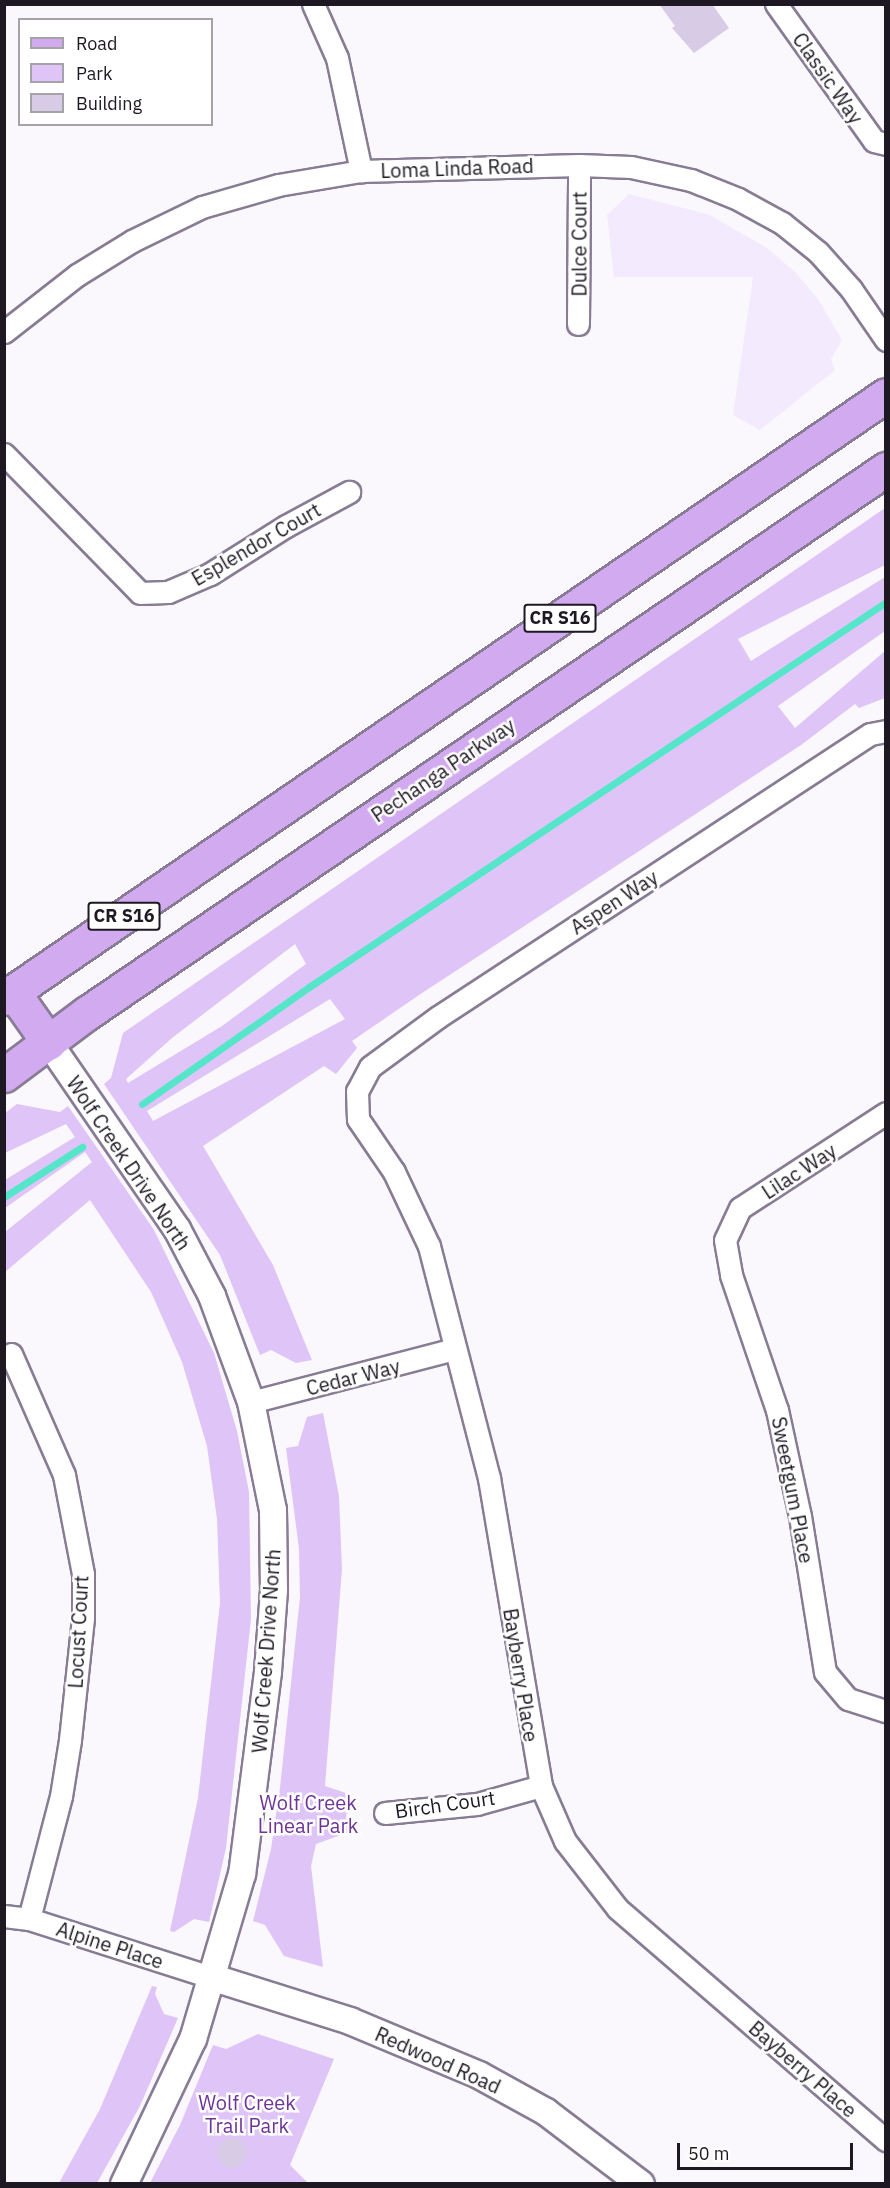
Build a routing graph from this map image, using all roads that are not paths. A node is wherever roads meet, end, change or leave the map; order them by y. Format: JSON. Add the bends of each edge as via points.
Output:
{"nodes":[{"id":1,"x":313,"y":4,"type":"edge"},
{"id":2,"x":776,"y":4,"type":"edge"},
{"id":3,"x":885,"y":144,"type":"edge"},
{"id":4,"x":579,"y":165,"type":"junction"},
{"id":5,"x":361,"y":171,"type":"junction"},
{"id":6,"x":578,"y":324,"type":"dead end"},
{"id":7,"x":4,"y":332,"type":"edge"},
{"id":8,"x":885,"y":340,"type":"edge"},
{"id":9,"x":885,"y":395,"type":"edge"},
{"id":10,"x":4,"y":454,"type":"edge"},
{"id":11,"x":885,"y":469,"type":"edge"},
{"id":12,"x":349,"y":492,"type":"dead end"},
{"id":13,"x":885,"y":731,"type":"edge"},
{"id":14,"x":8,"y":990,"type":"edge"},
{"id":15,"x":49,"y":1043,"type":"junction"},
{"id":16,"x":4,"y":1075,"type":"edge"},
{"id":17,"x":357,"y":1091,"type":"joint"},
{"id":18,"x":885,"y":1113,"type":"edge"},
{"id":19,"x":725,"y":1240,"type":"joint"},
{"id":20,"x":454,"y":1349,"type":"junction"},
{"id":21,"x":12,"y":1354,"type":"dead end"},
{"id":22,"x":251,"y":1402,"type":"junction"},
{"id":23,"x":885,"y":1711,"type":"edge"},
{"id":24,"x":540,"y":1786,"type":"junction"},
{"id":25,"x":385,"y":1813,"type":"dead end"},
{"id":26,"x":4,"y":1916,"type":"edge"},
{"id":27,"x":29,"y":1919,"type":"junction"},
{"id":28,"x":214,"y":1977,"type":"junction"},
{"id":29,"x":885,"y":2140,"type":"edge"},
{"id":30,"x":124,"y":2184,"type":"edge"},
{"id":31,"x":641,"y":2184,"type":"edge"}],
"edges":[{"from":1,"to":5,"type":"street","via":[[337,58]]},
{"from":2,"to":3,"type":"street","name":"Classic Way","via":[[873,141]]},
{"from":4,"to":5,"type":"street","name":"Loma Linda Road"},
{"from":4,"to":6,"type":"street","name":"Dulce Court"},
{"from":4,"to":8,"type":"street","name":"Loma Linda Road","via":[[631,166],[691,180],[782,223],[818,252],[852,289]]},
{"from":5,"to":7,"type":"street","name":"Loma Linda Road","via":[[278,185],[202,207],[86,269],[25,312]]},
{"from":9,"to":14,"type":"main road","number":"CR S16"},
{"from":10,"to":12,"type":"street","name":"Esplendor Court","via":[[141,593],[168,592],[210,574]]},
{"from":11,"to":15,"type":"main road","name":"Pechanga Parkway","number":"CR S16","via":[[87,1013]]},
{"from":13,"to":17,"type":"street","name":"Aspen Way","via":[[870,734],[438,1017],[369,1068]]},
{"from":14,"to":15,"type":"main road"},
{"from":15,"to":16,"type":"main road","name":"Pechanga Parkway","number":"CR S16"},
{"from":15,"to":22,"type":"street","name":"Wolf Creek Drive North","via":[[177,1229],[216,1306]]},
{"from":17,"to":20,"type":"street","name":"Bayberry Place","via":[[358,1119],[394,1172],[429,1246]]},
{"from":18,"to":19,"type":"street","name":"Lilac Way","via":[[740,1208]]},
{"from":19,"to":23,"type":"street","name":"Sweetgum Place","via":[[731,1275],[777,1410],[800,1516],[825,1672],[848,1699]]},
{"from":20,"to":22,"type":"street","name":"Cedar Way"},
{"from":20,"to":24,"type":"street","name":"Bayberry Place","via":[[489,1478]]},
{"from":21,"to":27,"type":"street","name":"Locust Court","via":[[64,1475],[83,1574],[83,1618],[70,1740],[61,1796]]},
{"from":22,"to":28,"type":"street","name":"Wolf Creek Drive North","via":[[273,1509],[271,1637],[242,1874]]},
{"from":24,"to":25,"type":"street","name":"Birch Court","via":[[477,1804]]},
{"from":24,"to":29,"type":"street","name":"Bayberry Place","via":[[565,1841],[618,1909]]},
{"from":26,"to":27,"type":"street","name":"Alpine Place"},
{"from":27,"to":28,"type":"street","name":"Alpine Place"},
{"from":28,"to":30,"type":"street","name":"Wolf Creek Drive North","via":[[172,2089]]},
{"from":28,"to":31,"type":"street","name":"Redwood Road","via":[[350,2021],[479,2075],[546,2112]]}]}
